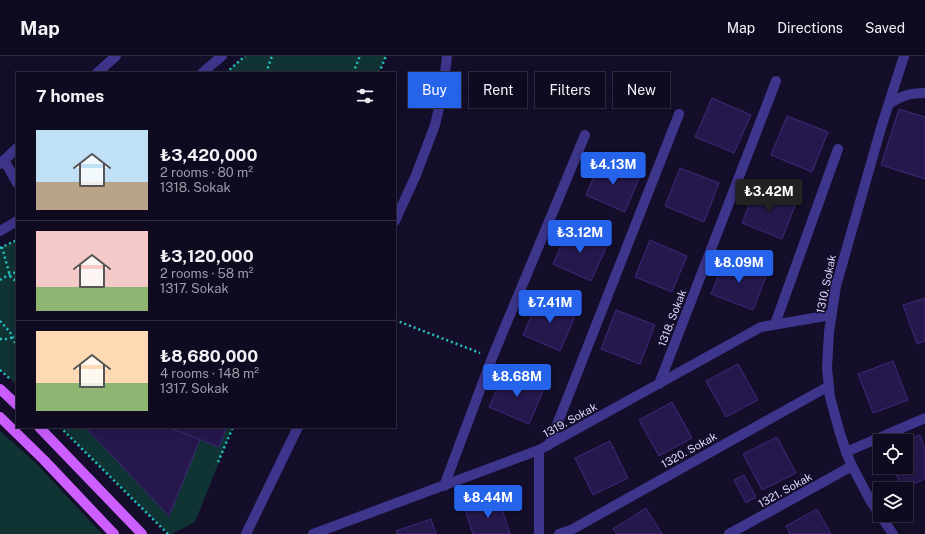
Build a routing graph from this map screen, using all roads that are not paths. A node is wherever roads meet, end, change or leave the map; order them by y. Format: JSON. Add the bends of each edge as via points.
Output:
{"nodes":[{"id":1,"x":116,"y":56,"type":"edge"},
{"id":2,"x":222,"y":56,"type":"edge"},
{"id":3,"x":447,"y":56,"type":"edge"},
{"id":4,"x":904,"y":56,"type":"edge"},
{"id":5,"x":98,"y":72,"type":"edge"},
{"id":6,"x":203,"y":72,"type":"edge"},
{"id":7,"x":776,"y":82,"type":"dead end"},
{"id":8,"x":925,"y":93,"type":"edge"},
{"id":9,"x":889,"y":104,"type":"junction"},
{"id":10,"x":679,"y":114,"type":"dead end"},
{"id":11,"x":585,"y":135,"type":"dead end"},
{"id":12,"x":16,"y":149,"type":"edge"},
{"id":13,"x":838,"y":149,"type":"dead end"},
{"id":14,"x":2,"y":162,"type":"edge"},
{"id":15,"x":16,"y":182,"type":"edge"},
{"id":16,"x":396,"y":219,"type":"edge"},
{"id":17,"x":16,"y":222,"type":"edge"},
{"id":18,"x":0,"y":231,"type":"edge"},
{"id":19,"x":831,"y":315,"type":"junction"},
{"id":20,"x":775,"y":324,"type":"junction"},
{"id":21,"x":659,"y":384,"type":"junction"},
{"id":22,"x":829,"y":386,"type":"junction"},
{"id":23,"x":0,"y":389,"type":"edge"},
{"id":24,"x":16,"y":404,"type":"edge"},
{"id":25,"x":0,"y":417,"type":"edge"},
{"id":26,"x":925,"y":418,"type":"edge"},
{"id":27,"x":40,"y":428,"type":"edge"},
{"id":28,"x":298,"y":428,"type":"edge"},
{"id":29,"x":548,"y":445,"type":"junction"},
{"id":30,"x":539,"y":450,"type":"junction"},
{"id":31,"x":846,"y":452,"type":"junction"},
{"id":32,"x":852,"y":466,"type":"junction"},
{"id":33,"x":444,"y":486,"type":"junction"},
{"id":34,"x":873,"y":504,"type":"edge"},
{"id":35,"x":885,"y":522,"type":"edge"},
{"id":36,"x":114,"y":534,"type":"edge"},
{"id":37,"x":142,"y":534,"type":"edge"},
{"id":38,"x":247,"y":534,"type":"edge"},
{"id":39,"x":313,"y":534,"type":"edge"},
{"id":40,"x":539,"y":534,"type":"edge"},
{"id":41,"x":559,"y":534,"type":"edge"},
{"id":42,"x":729,"y":534,"type":"edge"},
{"id":43,"x":893,"y":534,"type":"edge"}],
"edges":[{"from":1,"to":5,"type":"street"},
{"from":2,"to":6,"type":"street"},
{"from":3,"to":16,"type":"street","via":[[443,91],[435,125]]},
{"from":4,"to":9,"type":"street","name":"1310. Sokak"},
{"from":7,"to":21,"type":"street","name":"1318. Sokak"},
{"from":8,"to":9,"type":"street","via":[[899,97]]},
{"from":9,"to":19,"type":"street","name":"1310. Sokak","via":[[836,286]]},
{"from":10,"to":29,"type":"street"},
{"from":11,"to":33,"type":"street","via":[[492,358]]},
{"from":12,"to":14,"type":"street"},
{"from":13,"to":20,"type":"street"},
{"from":14,"to":15,"type":"street"},
{"from":17,"to":18,"type":"street"},
{"from":19,"to":20,"type":"street","name":"1319. Sokak"},
{"from":19,"to":22,"type":"street","name":"1310. Sokak","via":[[827,368]]},
{"from":20,"to":21,"type":"street","name":"1319. Sokak","via":[[761,327]]},
{"from":21,"to":29,"type":"street","name":"1319. Sokak"},
{"from":22,"to":31,"type":"street","name":"1310. Sokak"},
{"from":22,"to":41,"type":"street","name":"1320. Sokak","via":[[571,530]]},
{"from":23,"to":24,"type":"main road"},
{"from":25,"to":36,"type":"main road"},
{"from":26,"to":31,"type":"street"},
{"from":27,"to":37,"type":"main road"},
{"from":28,"to":38,"type":"street"},
{"from":29,"to":30,"type":"street","name":"1319. Sokak"},
{"from":30,"to":33,"type":"street","name":"1319. Sokak"},
{"from":30,"to":40,"type":"street"},
{"from":31,"to":32,"type":"street","name":"1310. Sokak"},
{"from":32,"to":34,"type":"street","name":"1310. Sokak"},
{"from":32,"to":42,"type":"street","name":"1321. Sokak"},
{"from":33,"to":39,"type":"street","name":"1319. Sokak"},
{"from":35,"to":43,"type":"street","name":"1310. Sokak"}]}
